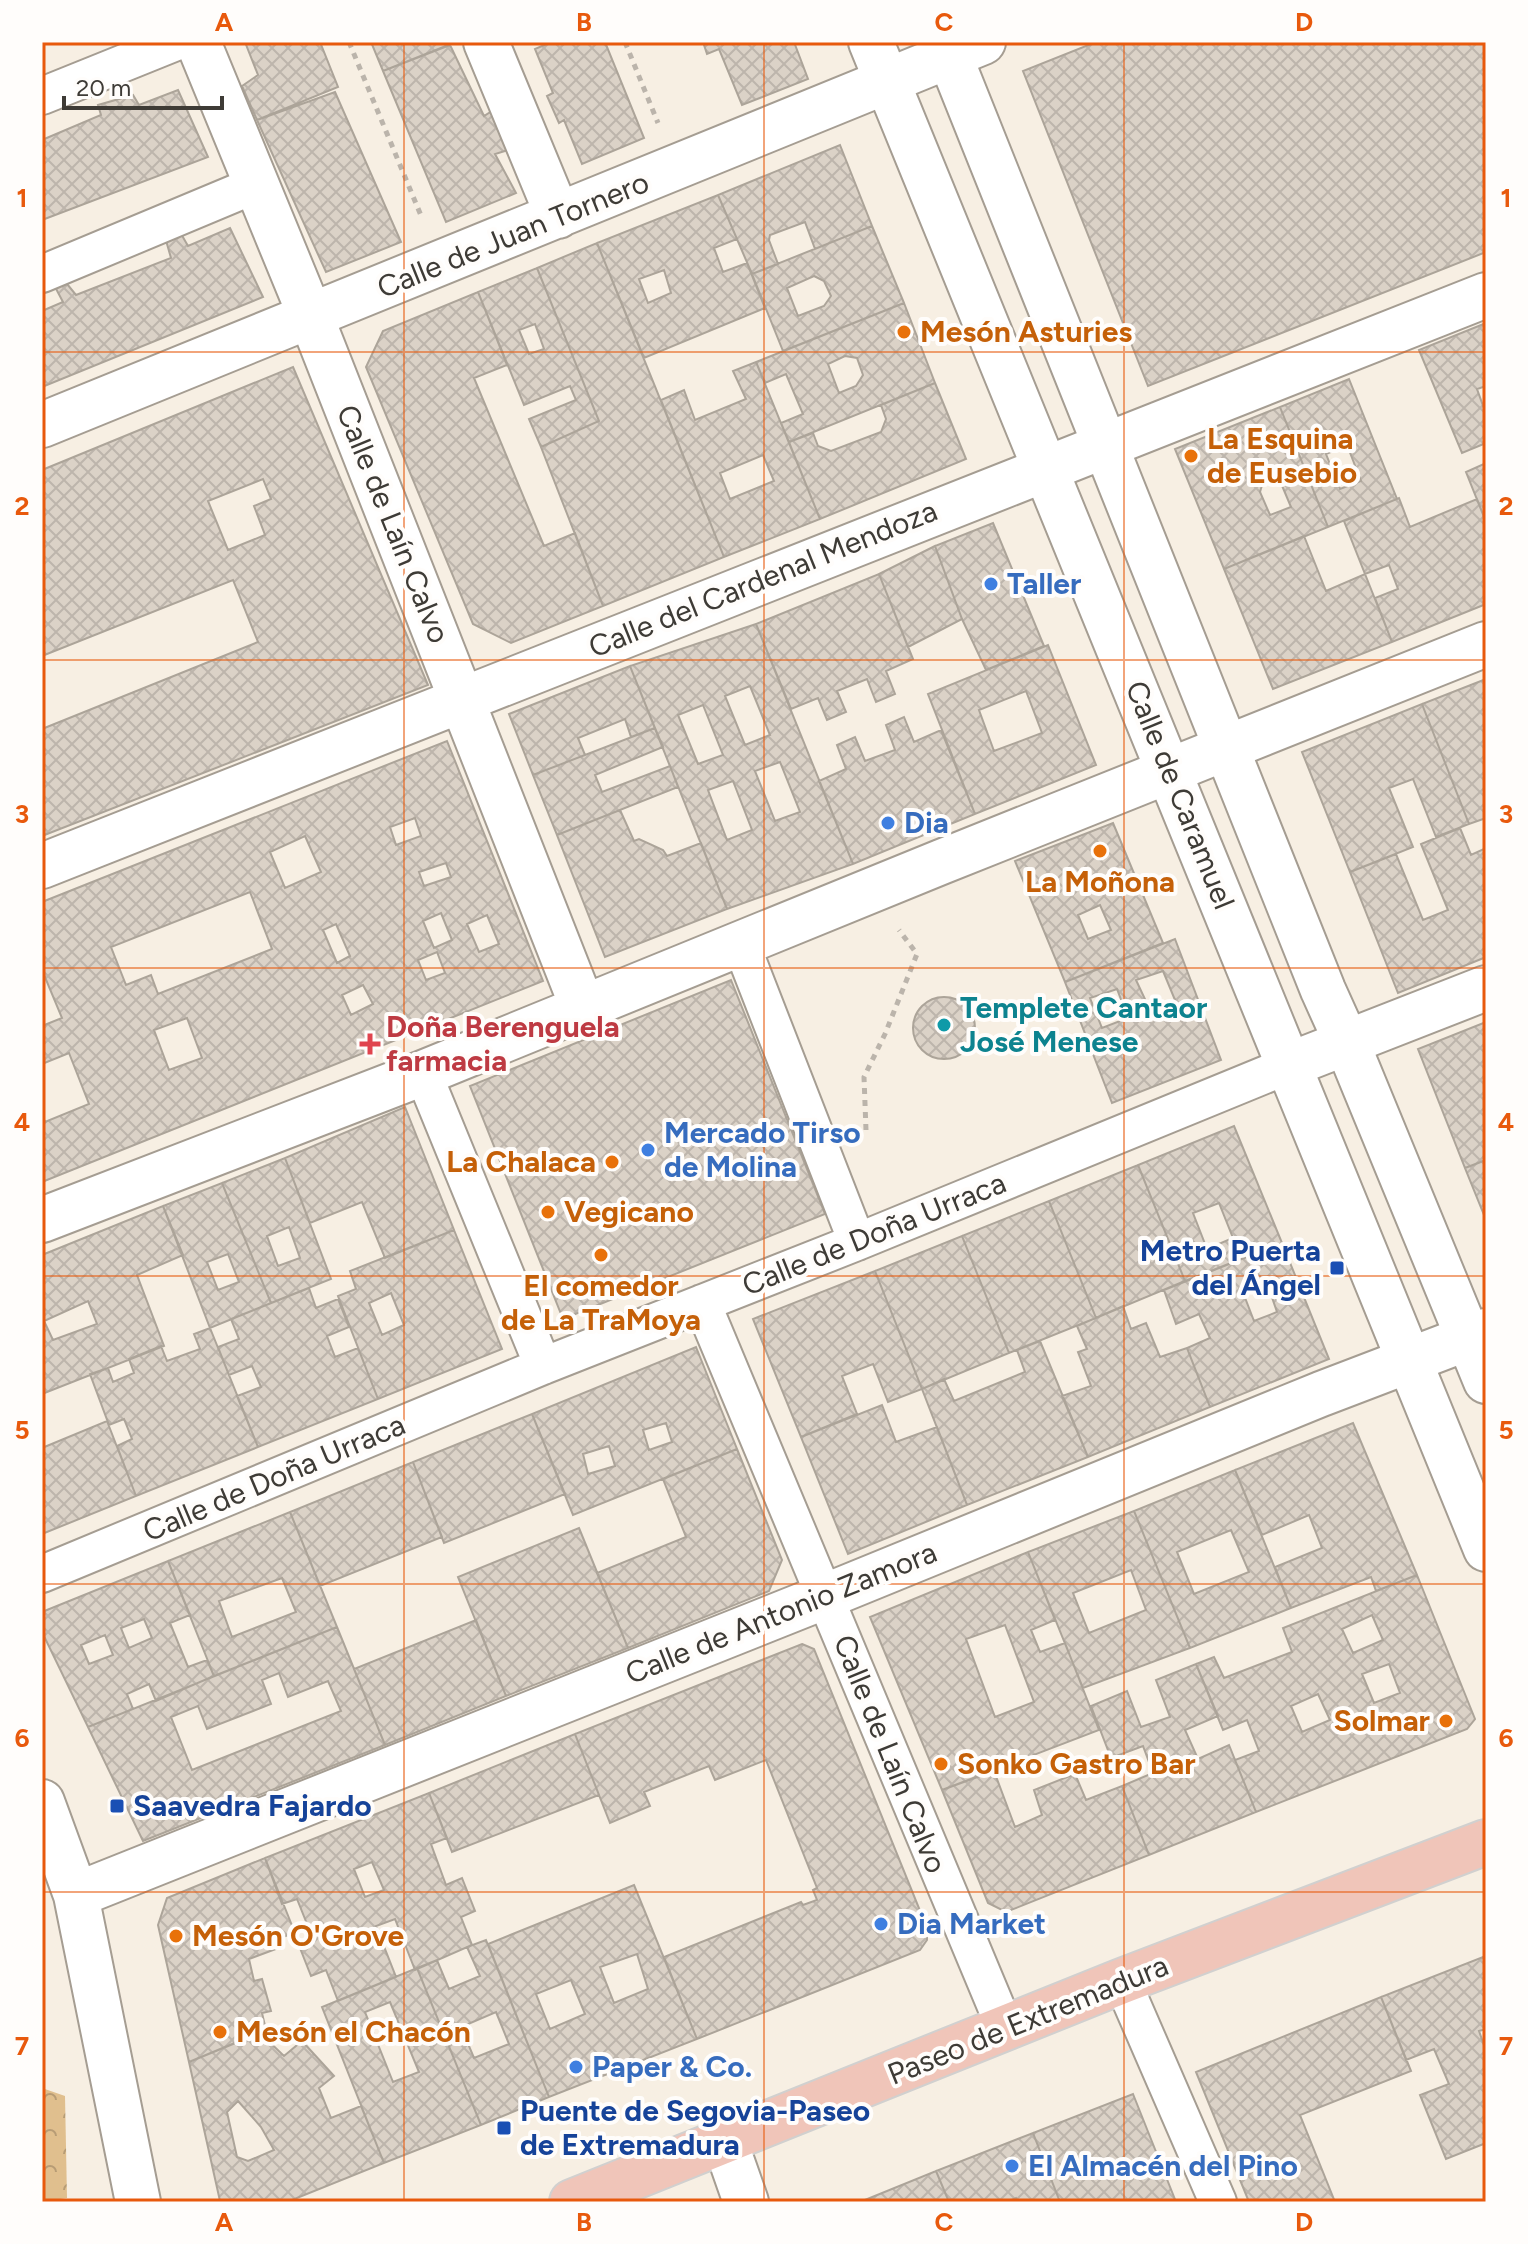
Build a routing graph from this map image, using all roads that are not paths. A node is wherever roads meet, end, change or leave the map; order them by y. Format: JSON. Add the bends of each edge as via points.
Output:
{"nodes":[{"id":1,"x":176,"y":42,"type":"edge"},
{"id":2,"x":198,"y":42,"type":"edge"},
{"id":3,"x":486,"y":42,"type":"edge"},
{"id":4,"x":871,"y":42,"type":"edge"},
{"id":5,"x":959,"y":47,"type":"edge"},
{"id":6,"x":887,"y":83,"type":"junction"},
{"id":7,"x":42,"y":96,"type":"edge"},
{"id":8,"x":255,"y":185,"type":"junction"},
{"id":9,"x":558,"y":216,"type":"junction"},
{"id":10,"x":42,"y":274,"type":"edge"},
{"id":11,"x":1486,"y":295,"type":"edge"},
{"id":12,"x":311,"y":317,"type":"junction"},
{"id":13,"x":42,"y":425,"type":"edge"},
{"id":14,"x":1105,"y":447,"type":"junction"},
{"id":15,"x":1046,"y":468,"type":"junction"},
{"id":16,"x":1486,"y":644,"type":"edge"},
{"id":17,"x":463,"y":698,"type":"junction"},
{"id":18,"x":1226,"y":747,"type":"junction"},
{"id":19,"x":1170,"y":771,"type":"junction"},
{"id":20,"x":42,"y":866,"type":"edge"},
{"id":21,"x":741,"y":944,"type":"junction"},
{"id":22,"x":1486,"y":988,"type":"edge"},
{"id":23,"x":583,"y":1008,"type":"junction"},
{"id":24,"x":1346,"y":1041,"type":"junction"},
{"id":25,"x":1289,"y":1065,"type":"junction"},
{"id":26,"x":423,"y":1073,"type":"junction"},
{"id":27,"x":42,"y":1220,"type":"edge"},
{"id":28,"x":857,"y":1242,"type":"junction"},
{"id":29,"x":702,"y":1303,"type":"junction"},
{"id":30,"x":1477,"y":1334,"type":"edge"},
{"id":31,"x":1409,"y":1359,"type":"junction"},
{"id":32,"x":543,"y":1366,"type":"junction"},
{"id":33,"x":1486,"y":1381,"type":"edge"},
{"id":34,"x":1486,"y":1549,"type":"edge"},
{"id":35,"x":42,"y":1574,"type":"edge"},
{"id":36,"x":826,"y":1596,"type":"junction"},
{"id":37,"x":42,"y":1802,"type":"edge"},
{"id":38,"x":1486,"y":1842,"type":"edge"},
{"id":39,"x":76,"y":1895,"type":"junction"},
{"id":40,"x":1122,"y":1981,"type":"junction"},
{"id":41,"x":1005,"y":2028,"type":"junction"},
{"id":42,"x":725,"y":2142,"type":"junction"},
{"id":43,"x":138,"y":2202,"type":"edge"},
{"id":44,"x":572,"y":2202,"type":"edge"},
{"id":45,"x":746,"y":2202,"type":"edge"},
{"id":46,"x":1218,"y":2202,"type":"edge"}],
"edges":[{"from":1,"to":7,"type":"street"},
{"from":2,"to":8,"type":"street","name":"Calle de Laín Calvo"},
{"from":3,"to":9,"type":"street"},
{"from":4,"to":6,"type":"street","name":"Calle de Caramuel"},
{"from":5,"to":6,"type":"street","name":"Calle de Juan Tornero"},
{"from":5,"to":14,"type":"street","name":"Calle de Caramuel"},
{"from":6,"to":9,"type":"street","name":"Calle de Juan Tornero"},
{"from":6,"to":15,"type":"street","name":"Calle de Caramuel"},
{"from":8,"to":10,"type":"street"},
{"from":8,"to":12,"type":"street","name":"Calle de Laín Calvo"},
{"from":9,"to":12,"type":"street","name":"Calle de Juan Tornero"},
{"from":11,"to":14,"type":"street","name":"Calle del Cardenal Mendoza"},
{"from":12,"to":13,"type":"street","name":"Calle de Juan Tornero"},
{"from":12,"to":17,"type":"street","name":"Calle de Laín Calvo"},
{"from":14,"to":15,"type":"street","name":"Calle del Cardenal Mendoza"},
{"from":14,"to":18,"type":"street","name":"Calle de Caramuel"},
{"from":15,"to":17,"type":"street","name":"Calle del Cardenal Mendoza"},
{"from":15,"to":19,"type":"street","name":"Calle de Caramuel"},
{"from":16,"to":18,"type":"street"},
{"from":17,"to":20,"type":"street","name":"Calle del Cardenal Mendoza"},
{"from":17,"to":23,"type":"street","name":"Calle de Laín Calvo"},
{"from":18,"to":19,"type":"street"},
{"from":18,"to":24,"type":"street","name":"Calle de Caramuel"},
{"from":19,"to":21,"type":"street"},
{"from":19,"to":25,"type":"street","name":"Calle de Caramuel"},
{"from":21,"to":23,"type":"street"},
{"from":21,"to":28,"type":"street"},
{"from":22,"to":24,"type":"street","name":"Calle de Doña Urraca"},
{"from":23,"to":26,"type":"street"},
{"from":24,"to":25,"type":"street","name":"Calle de Doña Urraca"},
{"from":24,"to":30,"type":"street","name":"Calle de Caramuel"},
{"from":25,"to":28,"type":"street","name":"Calle de Doña Urraca"},
{"from":25,"to":31,"type":"street","name":"Calle de Caramuel"},
{"from":26,"to":27,"type":"street"},
{"from":26,"to":32,"type":"street"},
{"from":28,"to":29,"type":"street","name":"Calle de Doña Urraca"},
{"from":29,"to":32,"type":"street","name":"Calle de Doña Urraca"},
{"from":29,"to":36,"type":"street","name":"Calle de Laín Calvo"},
{"from":30,"to":31,"type":"street","name":"Calle de Antonio Zamora"},
{"from":30,"to":33,"type":"street","name":"Calle de Caramuel"},
{"from":31,"to":34,"type":"street","name":"Calle de Caramuel"},
{"from":31,"to":36,"type":"street","name":"Calle de Antonio Zamora"},
{"from":32,"to":35,"type":"street","name":"Calle de Doña Urraca"},
{"from":36,"to":39,"type":"street","name":"Calle de Antonio Zamora"},
{"from":36,"to":41,"type":"street","name":"Calle de Laín Calvo"},
{"from":37,"to":39,"type":"street"},
{"from":38,"to":40,"type":"main road","name":"Paseo de Extremadura"},
{"from":39,"to":43,"type":"street"},
{"from":40,"to":41,"type":"main road","name":"Paseo de Extremadura"},
{"from":40,"to":46,"type":"street"},
{"from":41,"to":42,"type":"main road","name":"Paseo de Extremadura"},
{"from":42,"to":44,"type":"main road","name":"Paseo de Extremadura"},
{"from":42,"to":45,"type":"street"}]}
